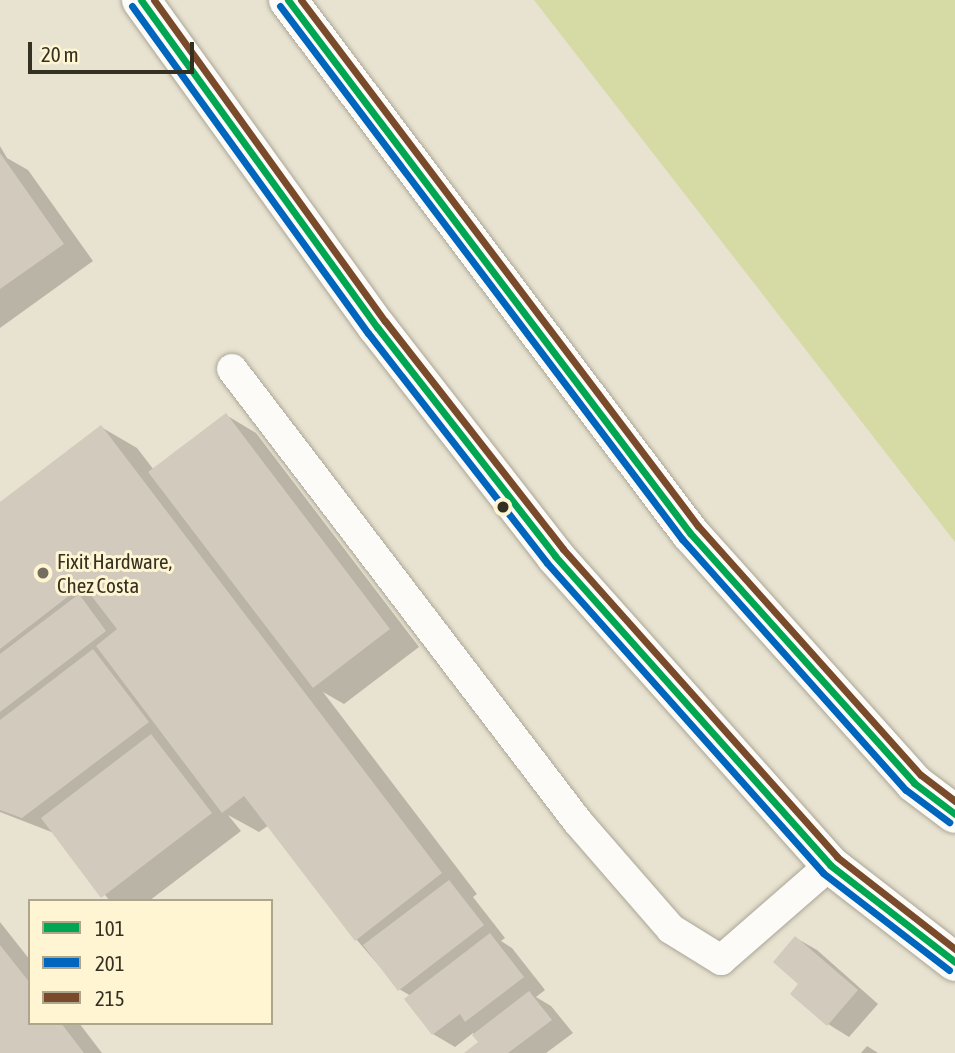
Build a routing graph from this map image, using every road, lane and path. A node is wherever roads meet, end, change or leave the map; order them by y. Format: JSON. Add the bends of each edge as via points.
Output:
{"nodes":[{"id":1,"x":141,"y":0,"type":"edge"},
{"id":2,"x":288,"y":0,"type":"edge"},
{"id":3,"x":232,"y":369,"type":"dead end"},
{"id":4,"x":955,"y":814,"type":"edge"},
{"id":5,"x":830,"y":864,"type":"junction"},
{"id":6,"x":955,"y":962,"type":"edge"}],
"edges":[{"from":1,"to":5,"type":"highway","via":[[377,327],[555,556]]},
{"from":2,"to":4,"type":"highway","via":[[690,533],[914,783]]},
{"from":3,"to":5,"type":"lane","via":[[579,821],[671,929],[721,960]]},
{"from":5,"to":6,"type":"highway"}]}
